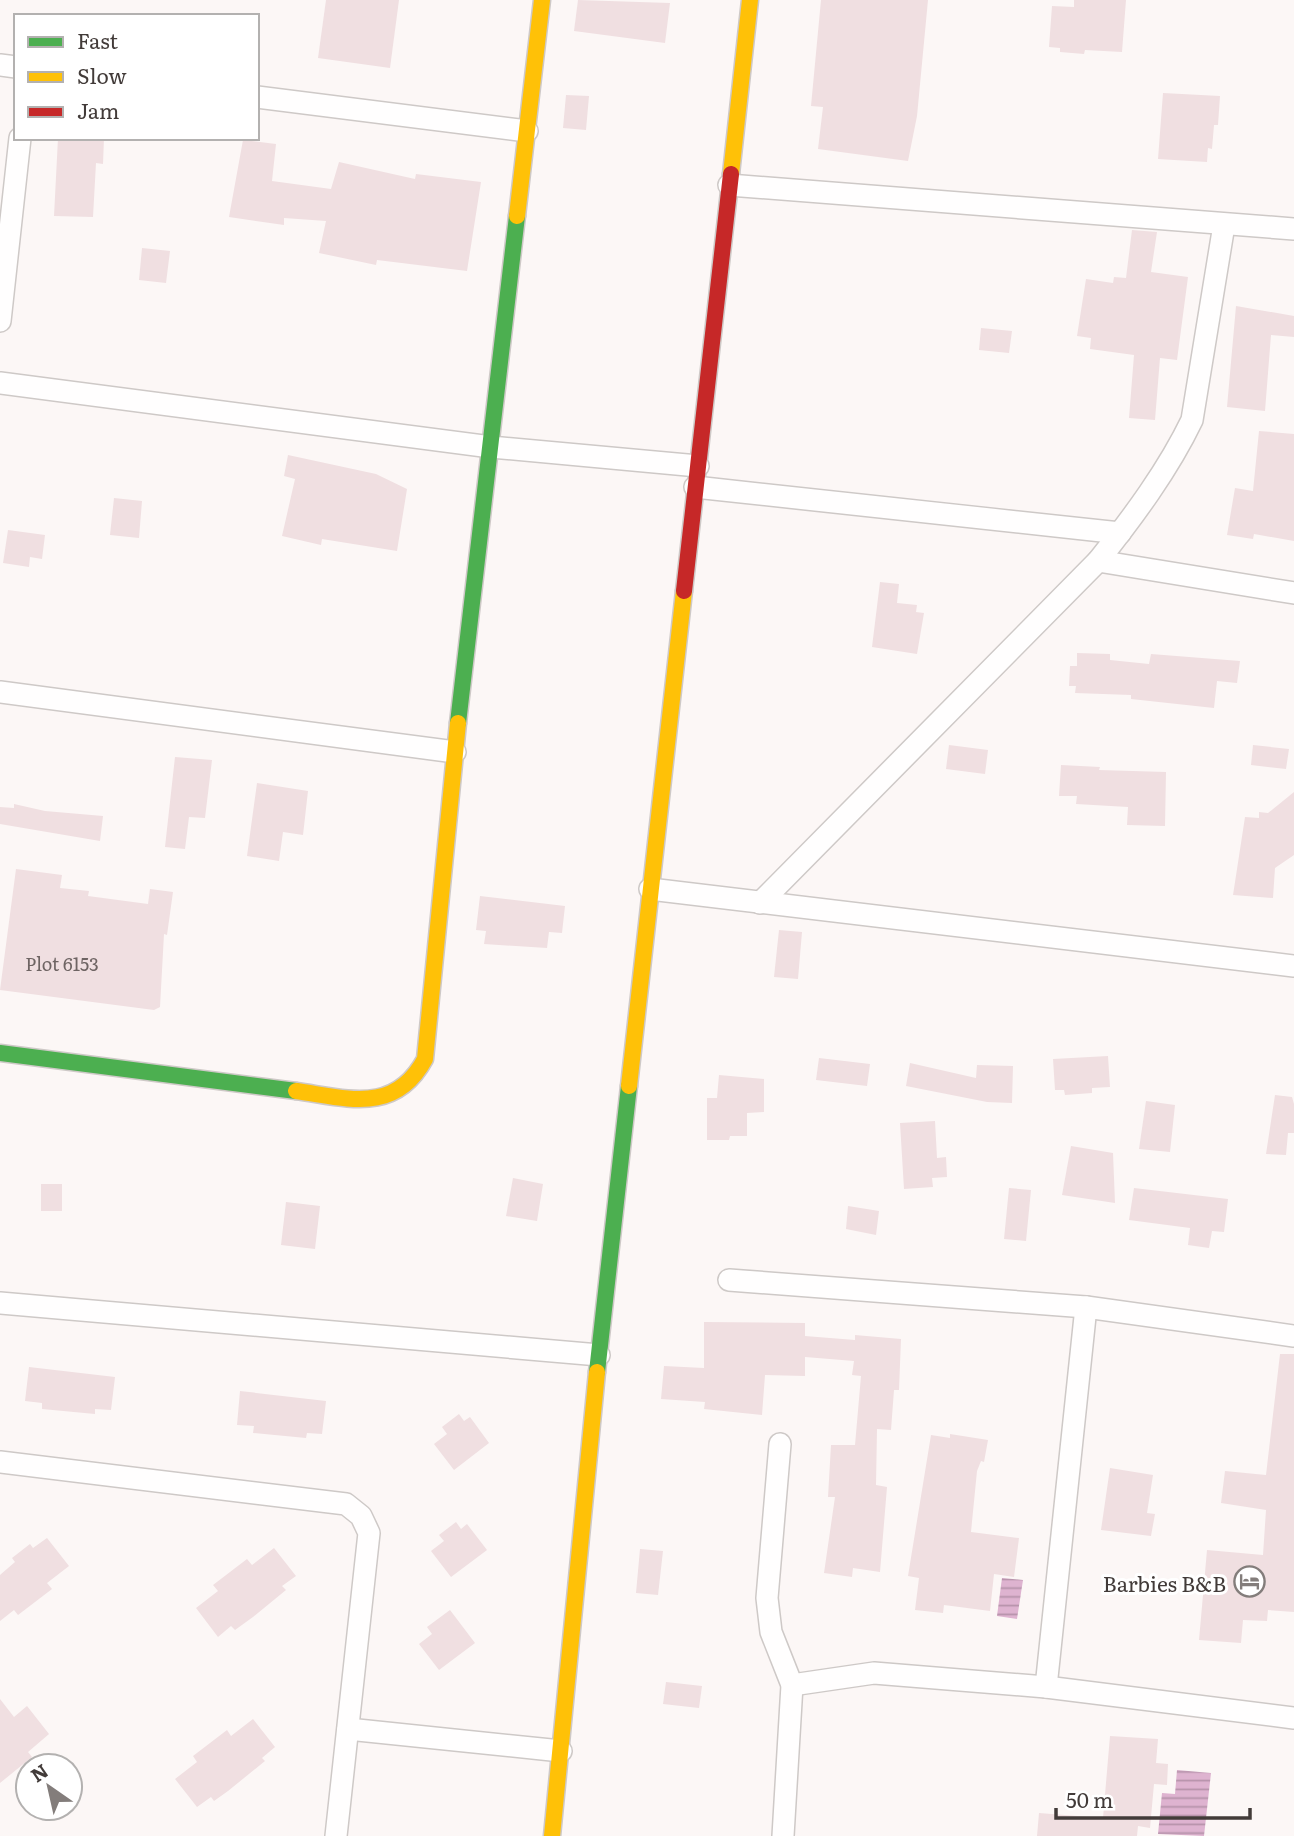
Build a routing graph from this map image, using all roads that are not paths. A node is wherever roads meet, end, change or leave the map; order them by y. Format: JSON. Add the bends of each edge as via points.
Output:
{"nodes":[{"id":1,"x":542,"y":0,"type":"edge"},
{"id":2,"x":750,"y":0,"type":"edge"},
{"id":3,"x":259,"y":97,"type":"edge"},
{"id":4,"x":527,"y":131,"type":"junction"},
{"id":5,"x":20,"y":140,"type":"edge"},
{"id":6,"x":729,"y":185,"type":"junction"},
{"id":7,"x":1224,"y":225,"type":"junction"},
{"id":8,"x":1294,"y":229,"type":"edge"},
{"id":9,"x":0,"y":321,"type":"edge"},
{"id":10,"x":0,"y":383,"type":"edge"},
{"id":11,"x":491,"y":447,"type":"junction"},
{"id":12,"x":696,"y":476,"type":"junction"},
{"id":13,"x":1120,"y":533,"type":"junction"},
{"id":14,"x":1098,"y":561,"type":"junction"},
{"id":15,"x":1294,"y":593,"type":"edge"},
{"id":16,"x":0,"y":692,"type":"edge"},
{"id":17,"x":455,"y":752,"type":"junction"},
{"id":18,"x":650,"y":889,"type":"junction"},
{"id":19,"x":760,"y":903,"type":"junction"},
{"id":20,"x":1294,"y":967,"type":"edge"},
{"id":21,"x":0,"y":1053,"type":"edge"},
{"id":22,"x":729,"y":1280,"type":"dead end"},
{"id":23,"x":0,"y":1303,"type":"edge"},
{"id":24,"x":1086,"y":1307,"type":"junction"},
{"id":25,"x":1294,"y":1336,"type":"edge"},
{"id":26,"x":599,"y":1355,"type":"junction"},
{"id":27,"x":780,"y":1444,"type":"dead end"},
{"id":28,"x":0,"y":1462,"type":"edge"},
{"id":29,"x":792,"y":1685,"type":"junction"},
{"id":30,"x":1046,"y":1687,"type":"junction"},
{"id":31,"x":1294,"y":1718,"type":"edge"},
{"id":32,"x":348,"y":1729,"type":"junction"},
{"id":33,"x":561,"y":1751,"type":"junction"},
{"id":34,"x":336,"y":1836,"type":"edge"},
{"id":35,"x":552,"y":1836,"type":"edge"},
{"id":36,"x":783,"y":1836,"type":"edge"}],
"edges":[{"from":1,"to":4,"type":"street"},
{"from":2,"to":6,"type":"street"},
{"from":3,"to":4,"type":"street"},
{"from":4,"to":11,"type":"street"},
{"from":5,"to":9,"type":"street"},
{"from":6,"to":7,"type":"street"},
{"from":6,"to":12,"type":"street"},
{"from":7,"to":8,"type":"street"},
{"from":7,"to":13,"type":"street","via":[[1192,420]]},
{"from":10,"to":11,"type":"street"},
{"from":11,"to":12,"type":"street"},
{"from":11,"to":17,"type":"street"},
{"from":12,"to":13,"type":"street"},
{"from":12,"to":18,"type":"street"},
{"from":13,"to":14,"type":"street"},
{"from":14,"to":15,"type":"street"},
{"from":14,"to":19,"type":"street"},
{"from":16,"to":17,"type":"street"},
{"from":17,"to":21,"type":"street","via":[[425,1059],[405,1087],[369,1101]]},
{"from":18,"to":19,"type":"street"},
{"from":18,"to":26,"type":"street"},
{"from":19,"to":20,"type":"street"},
{"from":22,"to":24,"type":"street"},
{"from":23,"to":26,"type":"street"},
{"from":24,"to":25,"type":"street"},
{"from":24,"to":30,"type":"street"},
{"from":26,"to":33,"type":"street"},
{"from":27,"to":29,"type":"street","via":[[767,1598],[771,1632]]},
{"from":28,"to":32,"type":"street","via":[[346,1504],[354,1509],[369,1533]]},
{"from":29,"to":30,"type":"street","via":[[874,1673]]},
{"from":29,"to":36,"type":"street"},
{"from":30,"to":31,"type":"street"},
{"from":32,"to":33,"type":"street"},
{"from":32,"to":34,"type":"street"},
{"from":33,"to":35,"type":"street"}]}
